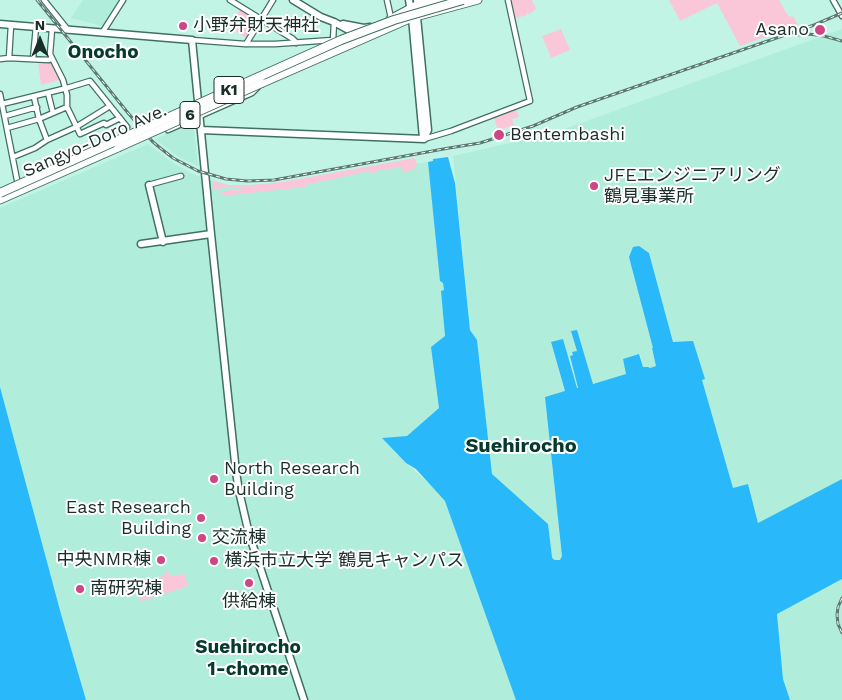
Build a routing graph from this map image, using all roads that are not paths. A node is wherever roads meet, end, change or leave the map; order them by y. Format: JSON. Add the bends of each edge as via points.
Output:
{"nodes":[{"id":1,"x":44,"y":0,"type":"edge"},
{"id":2,"x":123,"y":0,"type":"edge"},
{"id":3,"x":230,"y":0,"type":"edge"},
{"id":4,"x":273,"y":0,"type":"edge"},
{"id":5,"x":293,"y":0,"type":"edge"},
{"id":6,"x":387,"y":0,"type":"edge"},
{"id":7,"x":409,"y":0,"type":"edge"},
{"id":8,"x":433,"y":0,"type":"edge"},
{"id":9,"x":446,"y":0,"type":"edge"},
{"id":10,"x":464,"y":0,"type":"edge"},
{"id":11,"x":478,"y":0,"type":"edge"},
{"id":12,"x":508,"y":0,"type":"edge"},
{"id":13,"x":834,"y":0,"type":"edge"},
{"id":14,"x":418,"y":2,"type":"edge"},
{"id":15,"x":411,"y":8,"type":"junction"},
{"id":16,"x":842,"y":16,"type":"edge"},
{"id":17,"x":391,"y":18,"type":"junction"},
{"id":18,"x":415,"y":18,"type":"junction"},
{"id":19,"x":261,"y":19,"type":"junction"},
{"id":20,"x":334,"y":22,"type":"junction"},
{"id":21,"x":0,"y":24,"type":"edge"},
{"id":22,"x":11,"y":25,"type":"junction"},
{"id":23,"x":377,"y":26,"type":"junction"},
{"id":24,"x":36,"y":27,"type":"junction"},
{"id":25,"x":52,"y":29,"type":"junction"},
{"id":26,"x":68,"y":30,"type":"junction"},
{"id":27,"x":102,"y":32,"type":"junction"},
{"id":28,"x":359,"y":36,"type":"junction"},
{"id":29,"x":368,"y":37,"type":"junction"},
{"id":30,"x":192,"y":40,"type":"junction"},
{"id":31,"x":333,"y":40,"type":"junction"},
{"id":32,"x":296,"y":43,"type":"junction"},
{"id":33,"x":246,"y":44,"type":"junction"},
{"id":34,"x":336,"y":51,"type":"junction"},
{"id":35,"x":9,"y":58,"type":"junction"},
{"id":36,"x":52,"y":58,"type":"junction"},
{"id":37,"x":0,"y":59,"type":"edge"},
{"id":38,"x":33,"y":59,"type":"junction"},
{"id":39,"x":263,"y":83,"type":"junction"},
{"id":40,"x":65,"y":89,"type":"junction"},
{"id":41,"x":48,"y":93,"type":"junction"},
{"id":42,"x":0,"y":94,"type":"edge"},
{"id":43,"x":34,"y":96,"type":"junction"},
{"id":44,"x":2,"y":104,"type":"junction"},
{"id":45,"x":110,"y":106,"type":"junction"},
{"id":46,"x":37,"y":107,"type":"junction"},
{"id":47,"x":67,"y":107,"type":"junction"},
{"id":48,"x":53,"y":113,"type":"junction"},
{"id":49,"x":199,"y":116,"type":"junction"},
{"id":50,"x":120,"y":118,"type":"junction"},
{"id":51,"x":3,"y":119,"type":"edge"},
{"id":52,"x":39,"y":119,"type":"junction"},
{"id":53,"x":76,"y":127,"type":"junction"},
{"id":54,"x":128,"y":127,"type":"dead end"},
{"id":55,"x":7,"y":128,"type":"junction"},
{"id":56,"x":168,"y":130,"type":"dead end"},
{"id":57,"x":201,"y":130,"type":"junction"},
{"id":58,"x":424,"y":139,"type":"junction"},
{"id":59,"x":47,"y":140,"type":"junction"},
{"id":60,"x":13,"y":157,"type":"junction"},
{"id":61,"x":180,"y":176,"type":"dead end"},
{"id":62,"x":149,"y":185,"type":"joint"},
{"id":63,"x":0,"y":188,"type":"edge"},
{"id":64,"x":19,"y":191,"type":"junction"},
{"id":65,"x":0,"y":193,"type":"edge"},
{"id":66,"x":0,"y":200,"type":"edge"},
{"id":67,"x":210,"y":234,"type":"junction"},
{"id":68,"x":163,"y":242,"type":"junction"},
{"id":69,"x":141,"y":244,"type":"dead end"},
{"id":70,"x":304,"y":700,"type":"edge"}],
"edges":[{"from":1,"to":26,"type":"street"},
{"from":2,"to":27,"type":"street"},
{"from":3,"to":19,"type":"street"},
{"from":4,"to":19,"type":"street"},
{"from":5,"to":20,"type":"street"},
{"from":6,"to":17,"type":"street"},
{"from":7,"to":15,"type":"street"},
{"from":8,"to":14,"type":"main road","name":"Sangyo-Doro Ave.","number":"6"},
{"from":9,"to":63,"type":"highway","number":"K1","via":[[340,36]]},
{"from":10,"to":65,"type":"highway","number":"K1","bridge":true,"via":[[394,20],[341,40]]},
{"from":11,"to":18,"type":"main road","name":"Sangyo-Doro Ave.","number":"6"},
{"from":12,"to":58,"type":"street","via":[[530,101],[452,132]]},
{"from":13,"to":16,"type":"street"},
{"from":14,"to":15,"type":"main road","name":"Sangyo-Doro Ave.","number":"6"},
{"from":14,"to":18,"type":"street"},
{"from":15,"to":17,"type":"main road","name":"Sangyo-Doro Ave.","number":"6"},
{"from":15,"to":18,"type":"street"},
{"from":17,"to":23,"type":"main road","name":"Sangyo-Doro Ave.","number":"6"},
{"from":18,"to":29,"type":"main road","name":"Sangyo-Doro Ave.","number":"6"},
{"from":18,"to":58,"type":"street"},
{"from":19,"to":32,"type":"street"},
{"from":19,"to":33,"type":"street"},
{"from":20,"to":23,"type":"street","via":[[364,28]]},
{"from":20,"to":28,"type":"street"},
{"from":20,"to":31,"type":"street"},
{"from":21,"to":22,"type":"street"},
{"from":22,"to":24,"type":"street"},
{"from":22,"to":35,"type":"street"},
{"from":23,"to":28,"type":"main road","name":"Sangyo-Doro Ave.","number":"6"},
{"from":24,"to":25,"type":"street"},
{"from":24,"to":38,"type":"street"},
{"from":25,"to":26,"type":"street"},
{"from":25,"to":36,"type":"street"},
{"from":26,"to":27,"type":"street"},
{"from":27,"to":30,"type":"street"},
{"from":28,"to":29,"type":"street"},
{"from":28,"to":34,"type":"main road","name":"Sangyo-Doro Ave.","number":"6"},
{"from":29,"to":34,"type":"main road","name":"Sangyo-Doro Ave.","number":"6"},
{"from":30,"to":33,"type":"street"},
{"from":30,"to":49,"type":"street"},
{"from":31,"to":32,"type":"street"},
{"from":31,"to":34,"type":"street"},
{"from":32,"to":33,"type":"street"},
{"from":34,"to":39,"type":"main road","name":"Sangyo-Doro Ave.","number":"6"},
{"from":35,"to":37,"type":"street"},
{"from":35,"to":38,"type":"street"},
{"from":36,"to":38,"type":"street"},
{"from":36,"to":40,"type":"street"},
{"from":39,"to":49,"type":"street","via":[[252,93]]},
{"from":39,"to":64,"type":"main road","name":"Sangyo-Doro Ave.","number":"6","bridge":true},
{"from":40,"to":41,"type":"street"},
{"from":40,"to":45,"type":"street","via":[[90,81]]},
{"from":40,"to":47,"type":"street"},
{"from":41,"to":43,"type":"street"},
{"from":41,"to":48,"type":"street"},
{"from":42,"to":44,"type":"street"},
{"from":43,"to":44,"type":"street"},
{"from":43,"to":46,"type":"street"},
{"from":44,"to":51,"type":"street"},
{"from":45,"to":50,"type":"street"},
{"from":45,"to":53,"type":"street"},
{"from":46,"to":51,"type":"street"},
{"from":46,"to":52,"type":"street"},
{"from":47,"to":48,"type":"street"},
{"from":47,"to":53,"type":"street"},
{"from":48,"to":52,"type":"street"},
{"from":49,"to":56,"type":"street"},
{"from":49,"to":57,"type":"street"},
{"from":50,"to":53,"type":"street","via":[[80,134]]},
{"from":50,"to":54,"type":"street"},
{"from":51,"to":55,"type":"street"},
{"from":52,"to":55,"type":"street"},
{"from":52,"to":59,"type":"street"},
{"from":53,"to":59,"type":"street"},
{"from":55,"to":60,"type":"street"},
{"from":57,"to":58,"type":"street"},
{"from":57,"to":67,"type":"street"},
{"from":59,"to":60,"type":"street"},
{"from":60,"to":64,"type":"street"},
{"from":61,"to":62,"type":"street"},
{"from":62,"to":68,"type":"street"},
{"from":64,"to":66,"type":"main road","name":"Sangyo-Doro Ave.","number":"6"},
{"from":67,"to":68,"type":"street"},
{"from":67,"to":70,"type":"street","via":[[242,506]]},
{"from":68,"to":69,"type":"street"}]}
